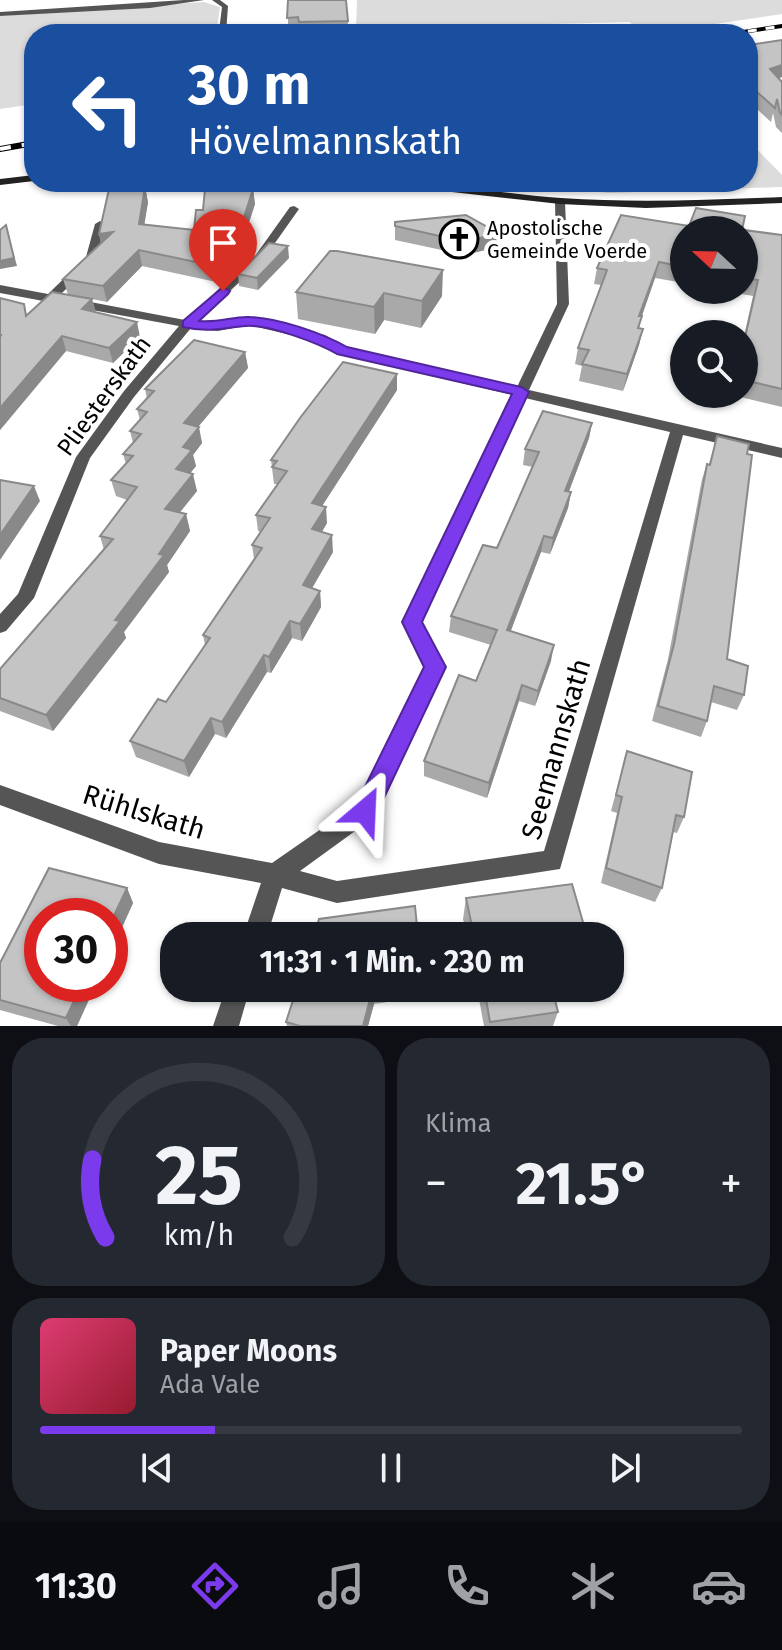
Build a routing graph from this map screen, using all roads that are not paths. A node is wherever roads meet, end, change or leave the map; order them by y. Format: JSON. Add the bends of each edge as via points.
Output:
{"nodes":[{"id":1,"x":201,"y":0,"type":"edge"},
{"id":2,"x":215,"y":0,"type":"edge"},
{"id":3,"x":0,"y":14,"type":"edge"},
{"id":4,"x":224,"y":24,"type":"edge"},
{"id":5,"x":24,"y":179,"type":"edge"},
{"id":6,"x":0,"y":182,"type":"edge"},
{"id":7,"x":479,"y":192,"type":"edge"},
{"id":8,"x":782,"y":200,"type":"edge"},
{"id":9,"x":560,"y":201,"type":"junction"},
{"id":10,"x":294,"y":209,"type":"dead end"},
{"id":11,"x":100,"y":224,"type":"edge"},
{"id":12,"x":0,"y":289,"type":"edge"},
{"id":13,"x":51,"y":298,"type":"junction"},
{"id":14,"x":188,"y":324,"type":"junction"},
{"id":15,"x":521,"y":392,"type":"junction"},
{"id":16,"x":678,"y":428,"type":"junction"},
{"id":17,"x":782,"y":453,"type":"edge"},
{"id":18,"x":0,"y":626,"type":"edge"},
{"id":19,"x":0,"y":795,"type":"edge"},
{"id":20,"x":275,"y":875,"type":"junction"},
{"id":21,"x":260,"y":922,"type":"edge"},
{"id":22,"x":234,"y":1002,"type":"edge"},
{"id":23,"x":226,"y":1026,"type":"edge"}],
"edges":[{"from":1,"to":3,"type":"street"},
{"from":2,"to":4,"type":"street","via":[[225,6]]},
{"from":5,"to":6,"type":"main road"},
{"from":7,"to":9,"type":"main road"},
{"from":8,"to":9,"type":"main road","via":[[646,205]]},
{"from":9,"to":15,"type":"street","via":[[563,304]]},
{"from":10,"to":14,"type":"street","name":"Pliesterskath","via":[[259,258]]},
{"from":11,"to":13,"type":"street","via":[[91,258]]},
{"from":12,"to":13,"type":"street"},
{"from":13,"to":14,"type":"street"},
{"from":14,"to":15,"type":"street","via":[[218,327],[249,321],[320,338],[342,351]]},
{"from":14,"to":18,"type":"street","name":"Pliesterskath","via":[[83,457],[25,598]]},
{"from":15,"to":16,"type":"street"},
{"from":15,"to":20,"type":"street","via":[[412,622],[435,667],[365,811]]},
{"from":16,"to":17,"type":"street"},
{"from":16,"to":20,"type":"street","name":"Seemannskath","via":[[552,861],[337,892]]},
{"from":19,"to":20,"type":"street","name":"Rühlskath","via":[[159,853]]},
{"from":20,"to":21,"type":"street"},
{"from":22,"to":23,"type":"street"}]}
